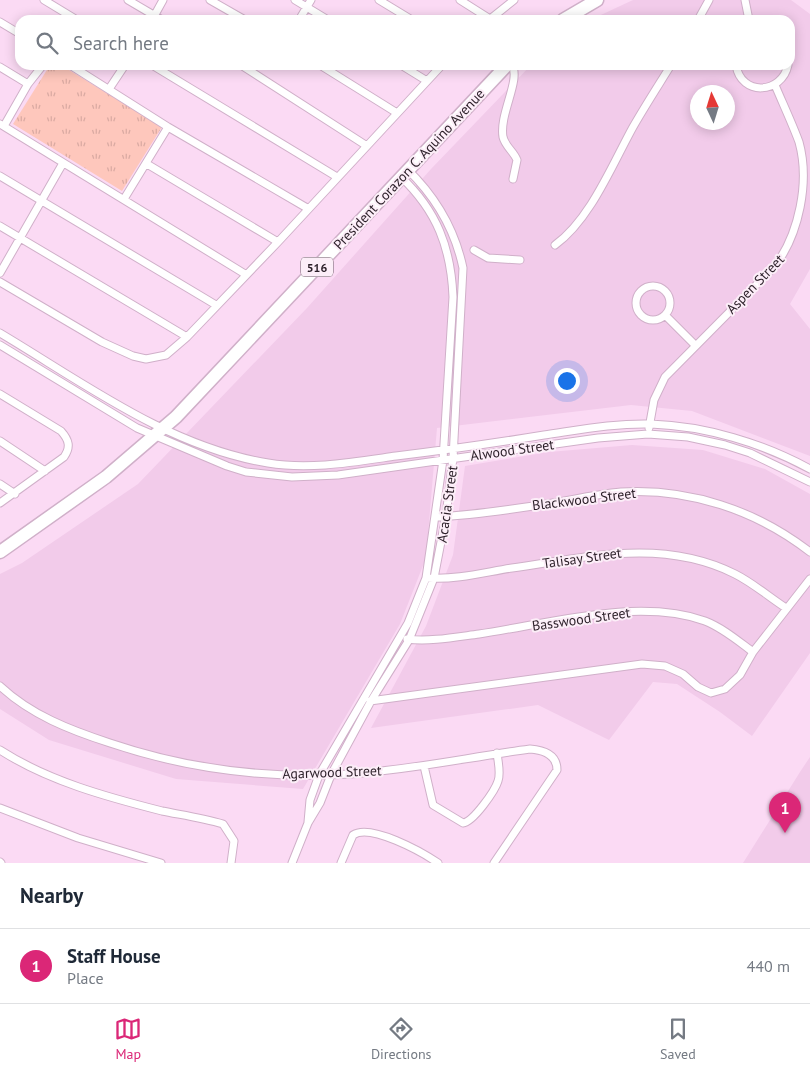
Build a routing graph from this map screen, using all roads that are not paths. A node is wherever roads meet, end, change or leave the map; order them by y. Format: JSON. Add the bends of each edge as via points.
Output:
{"nodes":[{"id":1,"x":44,"y":0,"type":"edge"},
{"id":2,"x":128,"y":0,"type":"edge"},
{"id":3,"x":164,"y":0,"type":"edge"},
{"id":4,"x":210,"y":0,"type":"edge"},
{"id":5,"x":295,"y":0,"type":"edge"},
{"id":6,"x":311,"y":0,"type":"edge"},
{"id":7,"x":379,"y":0,"type":"edge"},
{"id":8,"x":460,"y":0,"type":"edge"},
{"id":9,"x":514,"y":0,"type":"edge"},
{"id":10,"x":598,"y":0,"type":"edge"},
{"id":11,"x":709,"y":0,"type":"edge"},
{"id":12,"x":746,"y":0,"type":"edge"},
{"id":13,"x":307,"y":7,"type":"junction"},
{"id":14,"x":69,"y":15,"type":"edge"},
{"id":15,"x":149,"y":15,"type":"edge"},
{"id":16,"x":155,"y":15,"type":"edge"},
{"id":17,"x":236,"y":15,"type":"edge"},
{"id":18,"x":302,"y":15,"type":"edge"},
{"id":19,"x":320,"y":15,"type":"edge"},
{"id":20,"x":404,"y":15,"type":"edge"},
{"id":21,"x":482,"y":15,"type":"edge"},
{"id":22,"x":496,"y":15,"type":"edge"},
{"id":23,"x":572,"y":15,"type":"edge"},
{"id":24,"x":701,"y":15,"type":"edge"},
{"id":25,"x":748,"y":15,"type":"edge"},
{"id":26,"x":0,"y":22,"type":"edge"},
{"id":27,"x":15,"y":31,"type":"edge"},
{"id":28,"x":0,"y":67,"type":"edge"},
{"id":29,"x":39,"y":70,"type":"edge"},
{"id":30,"x":78,"y":70,"type":"edge"},
{"id":31,"x":122,"y":70,"type":"edge"},
{"id":32,"x":160,"y":70,"type":"edge"},
{"id":33,"x":249,"y":70,"type":"edge"},
{"id":34,"x":328,"y":70,"type":"edge"},
{"id":35,"x":409,"y":70,"type":"edge"},
{"id":36,"x":437,"y":70,"type":"edge"},
{"id":37,"x":502,"y":70,"type":"edge"},
{"id":38,"x":514,"y":70,"type":"edge"},
{"id":39,"x":668,"y":70,"type":"edge"},
{"id":40,"x":738,"y":70,"type":"edge"},
{"id":41,"x":787,"y":70,"type":"edge"},
{"id":42,"x":427,"y":81,"type":"junction"},
{"id":43,"x":28,"y":84,"type":"junction"},
{"id":44,"x":775,"y":85,"type":"junction"},
{"id":45,"x":109,"y":90,"type":"junction"},
{"id":46,"x":397,"y":113,"type":"junction"},
{"id":47,"x":2,"y":125,"type":"edge"},
{"id":48,"x":168,"y":127,"type":"junction"},
{"id":49,"x":367,"y":146,"type":"junction"},
{"id":50,"x":63,"y":163,"type":"junction"},
{"id":51,"x":147,"y":164,"type":"junction"},
{"id":52,"x":404,"y":173,"type":"junction"},
{"id":53,"x":0,"y":176,"type":"edge"},
{"id":54,"x":337,"y":178,"type":"junction"},
{"id":55,"x":513,"y":179,"type":"dead end"},
{"id":56,"x":124,"y":199,"type":"junction"},
{"id":57,"x":42,"y":202,"type":"junction"},
{"id":58,"x":307,"y":208,"type":"junction"},
{"id":59,"x":0,"y":226,"type":"edge"},
{"id":60,"x":19,"y":238,"type":"junction"},
{"id":61,"x":278,"y":242,"type":"junction"},
{"id":62,"x":555,"y":245,"type":"dead end"},
{"id":63,"x":474,"y":250,"type":"dead end"},
{"id":64,"x":520,"y":260,"type":"dead end"},
{"id":65,"x":0,"y":273,"type":"edge"},
{"id":66,"x":245,"y":274,"type":"junction"},
{"id":67,"x":0,"y":282,"type":"edge"},
{"id":68,"x":216,"y":305,"type":"junction"},
{"id":69,"x":664,"y":315,"type":"junction"},
{"id":70,"x":0,"y":333,"type":"edge"},
{"id":71,"x":187,"y":337,"type":"junction"},
{"id":72,"x":0,"y":345,"type":"edge"},
{"id":73,"x":695,"y":345,"type":"junction"},
{"id":74,"x":0,"y":394,"type":"edge"},
{"id":75,"x":649,"y":424,"type":"junction"},
{"id":76,"x":158,"y":432,"type":"junction"},
{"id":77,"x":648,"y":434,"type":"junction"},
{"id":78,"x":0,"y":442,"type":"edge"},
{"id":79,"x":453,"y":449,"type":"junction"},
{"id":80,"x":444,"y":450,"type":"junction"},
{"id":81,"x":453,"y":458,"type":"junction"},
{"id":82,"x":443,"y":460,"type":"junction"},
{"id":83,"x":810,"y":469,"type":"edge"},
{"id":84,"x":45,"y":471,"type":"junction"},
{"id":85,"x":810,"y":482,"type":"edge"},
{"id":86,"x":0,"y":484,"type":"edge"},
{"id":87,"x":15,"y":494,"type":"junction"},
{"id":88,"x":0,"y":503,"type":"edge"},
{"id":89,"x":446,"y":516,"type":"junction"},
{"id":90,"x":436,"y":517,"type":"junction"},
{"id":91,"x":0,"y":552,"type":"edge"},
{"id":92,"x":810,"y":552,"type":"edge"},
{"id":93,"x":430,"y":578,"type":"junction"},
{"id":94,"x":810,"y":579,"type":"edge"},
{"id":95,"x":786,"y":608,"type":"junction"},
{"id":96,"x":399,"y":637,"type":"junction"},
{"id":97,"x":409,"y":640,"type":"junction"},
{"id":98,"x":753,"y":652,"type":"junction"},
{"id":99,"x":0,"y":686,"type":"edge"},
{"id":100,"x":371,"y":701,"type":"junction"},
{"id":101,"x":360,"y":703,"type":"junction"},
{"id":102,"x":0,"y":750,"type":"edge"},
{"id":103,"x":497,"y":753,"type":"junction"},
{"id":104,"x":424,"y":766,"type":"junction"},
{"id":105,"x":331,"y":774,"type":"junction"},
{"id":106,"x":319,"y":775,"type":"junction"},
{"id":107,"x":0,"y":808,"type":"edge"},
{"id":108,"x":308,"y":823,"type":"junction"},
{"id":109,"x":161,"y":863,"type":"edge"},
{"id":110,"x":231,"y":863,"type":"edge"},
{"id":111,"x":292,"y":863,"type":"edge"},
{"id":112,"x":341,"y":863,"type":"edge"},
{"id":113,"x":438,"y":863,"type":"edge"},
{"id":114,"x":494,"y":863,"type":"edge"}],
"edges":[{"from":1,"to":14,"type":"street"},
{"from":2,"to":15,"type":"street"},
{"from":3,"to":16,"type":"street"},
{"from":4,"to":17,"type":"street"},
{"from":5,"to":13,"type":"street"},
{"from":6,"to":13,"type":"street"},
{"from":7,"to":20,"type":"street"},
{"from":8,"to":21,"type":"street"},
{"from":9,"to":22,"type":"street"},
{"from":10,"to":23,"type":"highway"},
{"from":11,"to":24,"type":"street"},
{"from":12,"to":25,"type":"street"},
{"from":13,"to":18,"type":"street"},
{"from":13,"to":19,"type":"street"},
{"from":26,"to":27,"type":"street"},
{"from":28,"to":43,"type":"street"},
{"from":29,"to":43,"type":"street"},
{"from":30,"to":45,"type":"street"},
{"from":31,"to":45,"type":"street"},
{"from":32,"to":54,"type":"street"},
{"from":33,"to":49,"type":"street"},
{"from":34,"to":46,"type":"street"},
{"from":35,"to":42,"type":"street"},
{"from":36,"to":42,"type":"street"},
{"from":37,"to":52,"type":"highway","name":"President Corazon C. Aquino Avenue","number":"516"},
{"from":38,"to":55,"type":"street","via":[[516,78],[506,102],[502,130],[503,140],[518,160]]},
{"from":39,"to":62,"type":"street","via":[[592,201],[570,232]]},
{"from":40,"to":44,"type":"street","via":[[740,77],[752,87],[760,89]]},
{"from":41,"to":44,"type":"street"},
{"from":42,"to":46,"type":"street"},
{"from":43,"to":47,"type":"street"},
{"from":44,"to":73,"type":"street","name":"Aspen Street","via":[[802,158],[802,195],[793,234],[786,252],[775,266]]},
{"from":45,"to":48,"type":"street"},
{"from":46,"to":49,"type":"street"},
{"from":47,"to":50,"type":"street"},
{"from":48,"to":51,"type":"street"},
{"from":48,"to":58,"type":"street"},
{"from":49,"to":54,"type":"street"},
{"from":50,"to":56,"type":"street"},
{"from":50,"to":57,"type":"street"},
{"from":51,"to":56,"type":"street"},
{"from":51,"to":61,"type":"street"},
{"from":52,"to":76,"type":"highway","name":"President Corazon C. Aquino Avenue","number":"516"},
{"from":52,"to":79,"type":"street","name":"Acacia Street","via":[[423,185],[438,206],[453,234],[463,268]]},
{"from":52,"to":80,"type":"street","name":"Acacia Street","via":[[433,217],[445,243],[452,271]]},
{"from":53,"to":57,"type":"street"},
{"from":54,"to":58,"type":"street"},
{"from":56,"to":66,"type":"street"},
{"from":57,"to":60,"type":"street"},
{"from":57,"to":68,"type":"street"},
{"from":58,"to":61,"type":"street"},
{"from":59,"to":60,"type":"street"},
{"from":60,"to":65,"type":"street"},
{"from":60,"to":71,"type":"street"},
{"from":61,"to":66,"type":"street"},
{"from":63,"to":64,"type":"street","via":[[488,258]]},
{"from":66,"to":68,"type":"street"},
{"from":67,"to":71,"type":"street","via":[[102,342],[133,356],[146,359],[166,355]]},
{"from":68,"to":71,"type":"street"},
{"from":69,"to":69,"type":"street","via":[[669,306],[664,291],[650,287],[640,292],[636,303],[639,313],[654,320]]},
{"from":69,"to":73,"type":"street"},
{"from":70,"to":76,"type":"street"},
{"from":72,"to":76,"type":"street"},
{"from":73,"to":75,"type":"street","name":"Aspen Street","via":[[659,386]]},
{"from":74,"to":84,"type":"street","via":[[61,431],[67,438],[68,451]]},
{"from":75,"to":77,"type":"street","name":"Aspen Street"},
{"from":75,"to":79,"type":"street","name":"Alwood Street","via":[[593,428]]},
{"from":75,"to":83,"type":"street","name":"Alwood Street","via":[[727,436],[788,457]]},
{"from":76,"to":80,"type":"street","name":"Alwood Street","via":[[228,454],[293,465],[338,464]]},
{"from":76,"to":82,"type":"street","name":"Alwood Street","via":[[226,466],[246,472],[292,477],[338,475]]},
{"from":76,"to":91,"type":"highway","name":"President Corazon C. Aquino Avenue","number":"516","via":[[74,501]]},
{"from":77,"to":81,"type":"street","name":"Alwood Street"},
{"from":77,"to":85,"type":"street","name":"Alwood Street","via":[[688,437],[725,445],[750,453]]},
{"from":78,"to":84,"type":"street"},
{"from":79,"to":80,"type":"street","name":"Alwood Street"},
{"from":79,"to":81,"type":"street","name":"Acacia Street"},
{"from":80,"to":82,"type":"street","name":"Acacia Street"},
{"from":81,"to":82,"type":"street","name":"Alwood Street"},
{"from":81,"to":89,"type":"street","name":"Acacia Street"},
{"from":82,"to":90,"type":"street","name":"Acacia Street"},
{"from":84,"to":87,"type":"street"},
{"from":86,"to":87,"type":"street"},
{"from":87,"to":88,"type":"street"},
{"from":89,"to":90,"type":"street","name":"Blackwood Street"},
{"from":89,"to":92,"type":"street","name":"Blackwood Street","via":[[620,492],[654,492],[715,502],[749,515]]},
{"from":89,"to":93,"type":"street","name":"Acacia Street"},
{"from":90,"to":93,"type":"street","name":"Acacia Street"},
{"from":93,"to":95,"type":"street","name":"Talisay Street","via":[[618,552],[650,552],[698,560],[736,574]]},
{"from":93,"to":96,"type":"street","name":"Acacia Street"},
{"from":93,"to":97,"type":"street","name":"Acacia Street"},
{"from":94,"to":95,"type":"street"},
{"from":95,"to":98,"type":"street"},
{"from":96,"to":97,"type":"street","name":"Basswood Street"},
{"from":96,"to":101,"type":"street","name":"Acacia Street"},
{"from":97,"to":98,"type":"street","name":"Basswood Street","via":[[448,638],[654,610],[707,622],[727,632]]},
{"from":97,"to":100,"type":"street","name":"Acacia Street"},
{"from":98,"to":100,"type":"street","via":[[731,686],[717,692],[704,690],[665,666],[642,664]]},
{"from":99,"to":106,"type":"street","name":"Agarwood Street","via":[[43,717],[77,733],[124,748],[160,758],[238,771]]},
{"from":100,"to":101,"type":"street"},
{"from":100,"to":105,"type":"street","name":"Acacia Street"},
{"from":101,"to":106,"type":"street","name":"Acacia Street"},
{"from":102,"to":110,"type":"street","via":[[38,772],[100,793],[223,824],[234,841]]},
{"from":103,"to":104,"type":"street","name":"Agarwood Street"},
{"from":103,"to":104,"type":"street","via":[[497,784],[467,823],[459,822],[433,805]]},
{"from":103,"to":114,"type":"street","name":"Agarwood Street","via":[[544,751],[554,760],[557,770]]},
{"from":104,"to":105,"type":"street","name":"Agarwood Street"},
{"from":105,"to":106,"type":"street","name":"Agarwood Street"},
{"from":105,"to":108,"type":"street","name":"Acacia Street"},
{"from":106,"to":108,"type":"street","name":"Acacia Street","via":[[310,800]]},
{"from":107,"to":109,"type":"street","via":[[78,838]]},
{"from":108,"to":111,"type":"street","name":"Acacia Street"},
{"from":112,"to":113,"type":"street","via":[[353,835],[360,831],[406,845]]}]}
